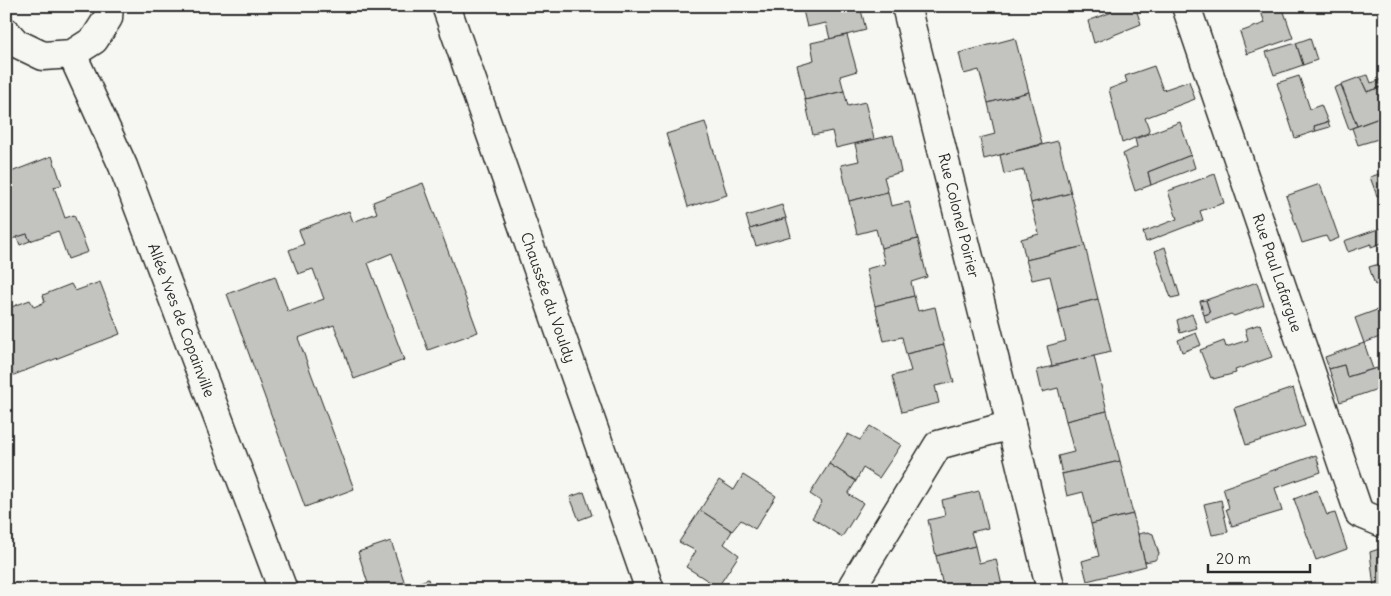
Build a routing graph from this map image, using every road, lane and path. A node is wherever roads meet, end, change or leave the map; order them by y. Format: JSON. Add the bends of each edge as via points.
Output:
{"nodes":[{"id":1,"x":109,"y":6,"type":"edge"},
{"id":2,"x":446,"y":6,"type":"edge"},
{"id":3,"x":906,"y":6,"type":"edge"},
{"id":4,"x":1186,"y":6,"type":"edge"},
{"id":5,"x":10,"y":43,"type":"edge"},
{"id":6,"x":72,"y":54,"type":"junction"},
{"id":7,"x":1011,"y":425,"type":"junction"},
{"id":8,"x":1385,"y":522,"type":"edge"},
{"id":9,"x":853,"y":586,"type":"dead end"},
{"id":10,"x":283,"y":590,"type":"edge"},
{"id":11,"x":650,"y":590,"type":"edge"},
{"id":12,"x":1050,"y":590,"type":"edge"}],
"edges":[{"from":1,"to":6,"type":"street","via":[[108,18],[94,40]]},
{"from":2,"to":11,"type":"street","name":"Chaussée du Vouldy"},
{"from":3,"to":7,"type":"street","name":"Rue Colonel Poirier"},
{"from":4,"to":8,"type":"street","name":"Rue Paul Lafargue","via":[[1359,513]]},
{"from":5,"to":6,"type":"street","via":[[43,56]]},
{"from":6,"to":10,"type":"street","name":"Allée Yves de Copainville","via":[[122,166]]},
{"from":7,"to":9,"type":"street","via":[[938,445]]},
{"from":7,"to":12,"type":"street","name":"Rue Colonel Poirier"}]}
